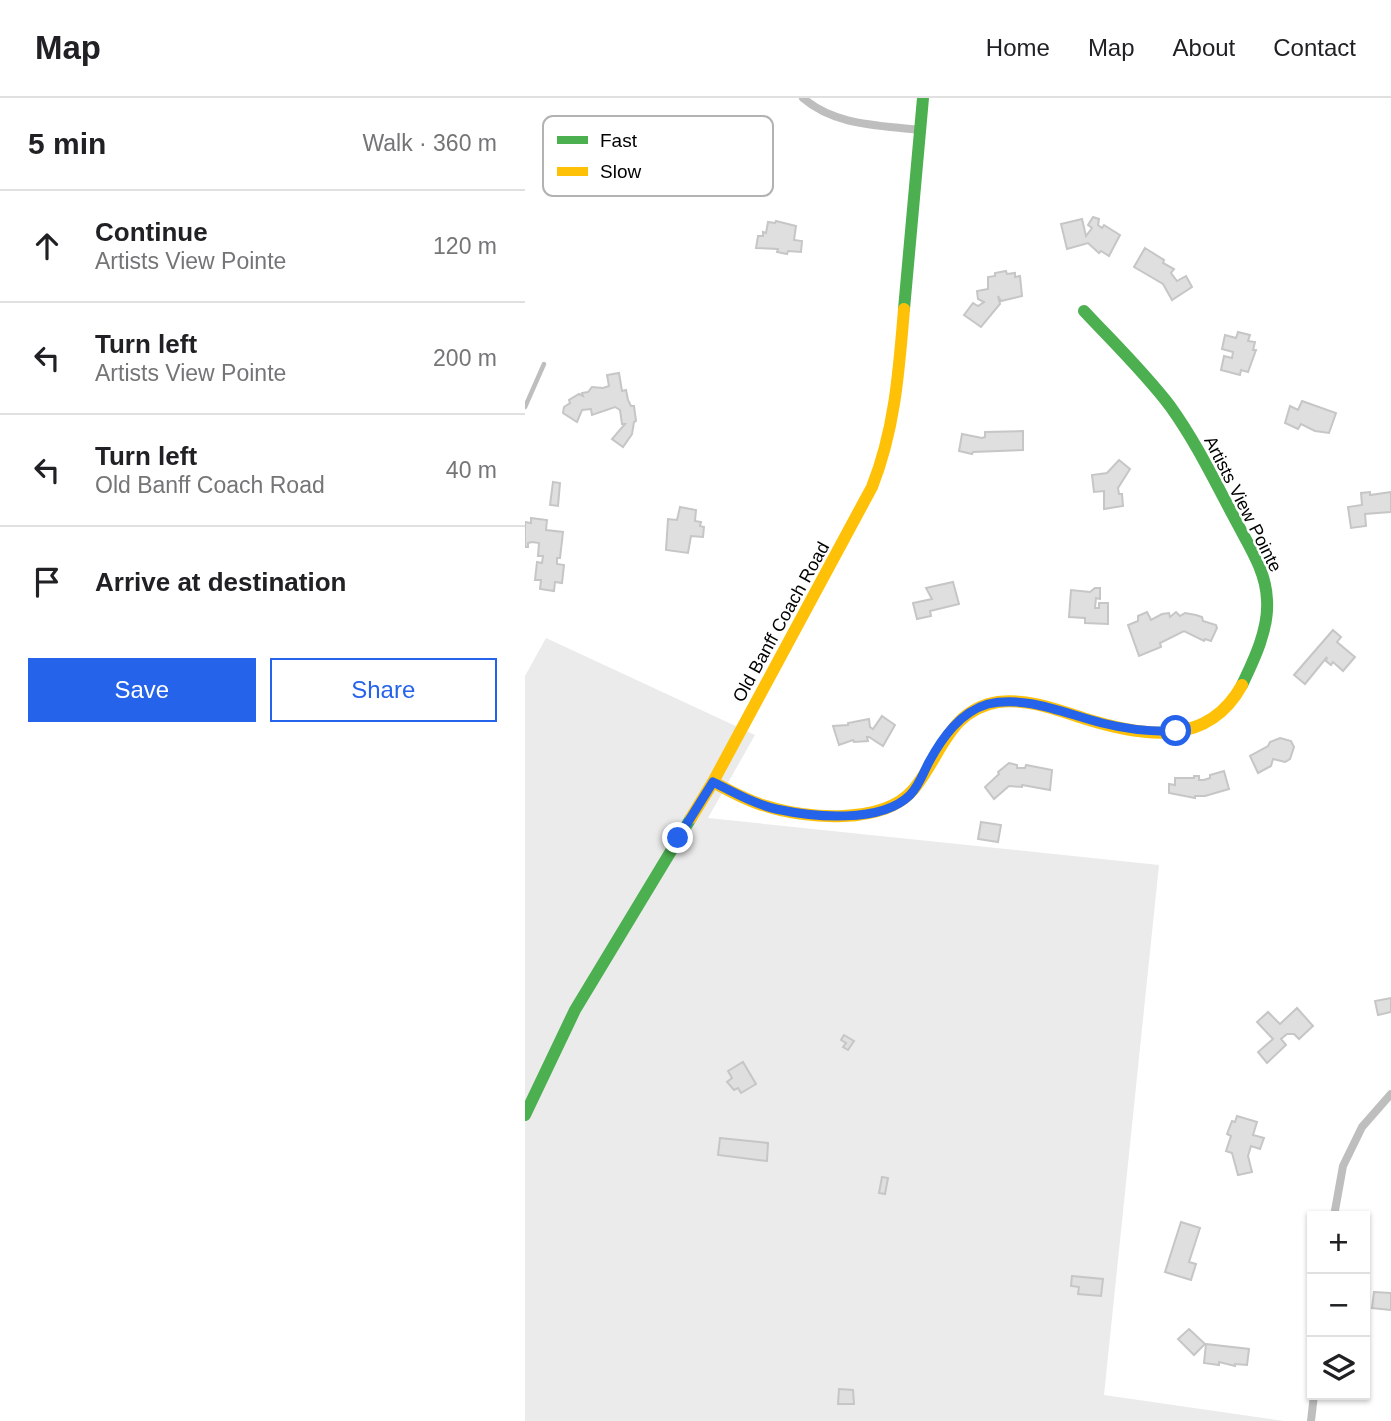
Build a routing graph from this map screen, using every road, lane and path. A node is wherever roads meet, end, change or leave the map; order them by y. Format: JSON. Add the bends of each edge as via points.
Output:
{"nodes":[{"id":1,"x":803,"y":98,"type":"edge"},
{"id":2,"x":923,"y":98,"type":"edge"},
{"id":3,"x":920,"y":130,"type":"junction"},
{"id":4,"x":1084,"y":311,"type":"dead end"},
{"id":5,"x":544,"y":364,"type":"dead end"},
{"id":6,"x":525,"y":407,"type":"edge"},
{"id":7,"x":713,"y":782,"type":"junction"},
{"id":8,"x":1391,"y":1094,"type":"edge"},
{"id":9,"x":525,"y":1115,"type":"edge"},
{"id":10,"x":1335,"y":1211,"type":"edge"},
{"id":11,"x":1313,"y":1400,"type":"edge"},
{"id":12,"x":1311,"y":1421,"type":"edge"}],
"edges":[{"from":1,"to":3,"type":"street","via":[[816,109],[851,122]]},
{"from":2,"to":3,"type":"main road","name":"Old Banff Coach Road"},
{"from":3,"to":7,"type":"main road","name":"Old Banff Coach Road","via":[[897,391],[882,465]]},
{"from":4,"to":7,"type":"main road","name":"Artists View Pointe","via":[[1169,405],[1262,575],[1266,624],[1230,706],[1204,725],[1154,732],[1020,702],[986,705],[968,712],[948,732],[910,795],[869,814],[775,809]]},
{"from":5,"to":6,"type":"lane"},
{"from":7,"to":9,"type":"main road","name":"Old Banff Coach Road","via":[[575,1010]]},
{"from":8,"to":10,"type":"street","via":[[1362,1128],[1343,1166]]},
{"from":11,"to":12,"type":"street"}]}
